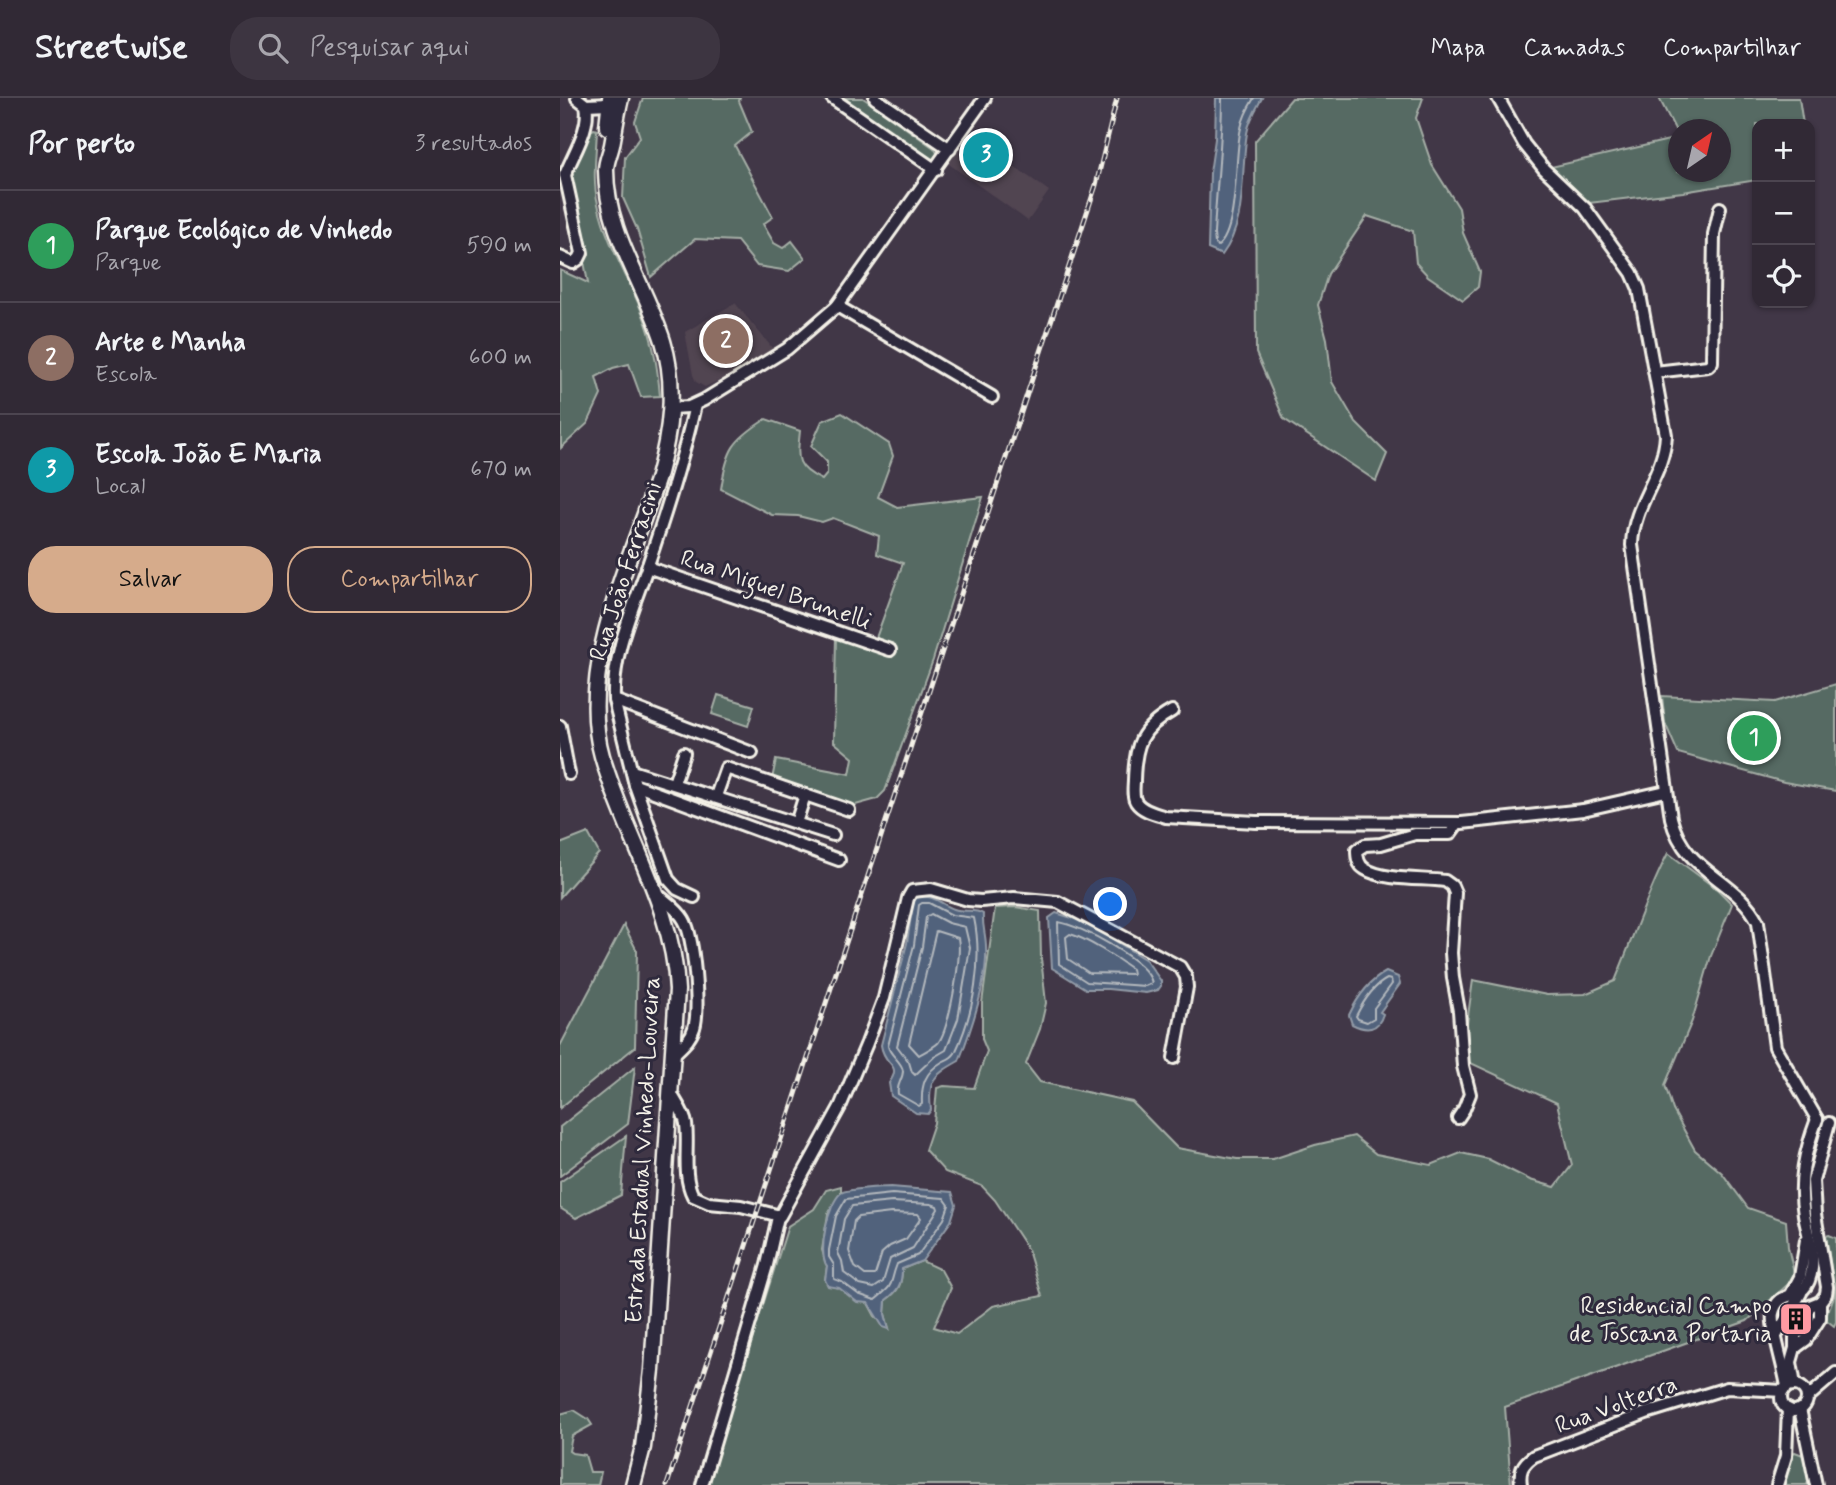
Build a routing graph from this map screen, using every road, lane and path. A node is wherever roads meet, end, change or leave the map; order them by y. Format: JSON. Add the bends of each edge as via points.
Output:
{"nodes":[{"id":1,"x":832,"y":98,"type":"edge"},
{"id":2,"x":876,"y":98,"type":"edge"},
{"id":3,"x":985,"y":98,"type":"edge"},
{"id":4,"x":1498,"y":98,"type":"edge"},
{"id":5,"x":613,"y":100,"type":"edge"},
{"id":6,"x":582,"y":102,"type":"edge"},
{"id":7,"x":607,"y":124,"type":"junction"},
{"id":8,"x":584,"y":131,"type":"junction"},
{"id":9,"x":950,"y":149,"type":"junction"},
{"id":10,"x":606,"y":159,"type":"junction"},
{"id":11,"x":936,"y":170,"type":"junction"},
{"id":12,"x":562,"y":173,"type":"edge"},
{"id":13,"x":1720,"y":208,"type":"dead end"},
{"id":14,"x":560,"y":257,"type":"edge"},
{"id":15,"x":837,"y":306,"type":"junction"},
{"id":16,"x":1655,"y":372,"type":"junction"},
{"id":17,"x":992,"y":397,"type":"dead end"},
{"id":18,"x":695,"y":405,"type":"junction"},
{"id":19,"x":671,"y":408,"type":"junction"},
{"id":20,"x":666,"y":448,"type":"junction"},
{"id":21,"x":685,"y":449,"type":"junction"},
{"id":22,"x":647,"y":567,"type":"junction"},
{"id":23,"x":890,"y":650,"type":"dead end"},
{"id":24,"x":614,"y":700,"type":"junction"},
{"id":25,"x":1171,"y":711,"type":"dead end"},
{"id":26,"x":1657,"y":718,"type":"junction"},
{"id":27,"x":1669,"y":722,"type":"dead end"},
{"id":28,"x":561,"y":734,"type":"edge"},
{"id":29,"x":684,"y":753,"type":"dead end"},
{"id":30,"x":752,"y":753,"type":"dead end"},
{"id":31,"x":632,"y":771,"type":"junction"},
{"id":32,"x":569,"y":774,"type":"dead end"},
{"id":33,"x":674,"y":783,"type":"junction"},
{"id":34,"x":635,"y":785,"type":"junction"},
{"id":35,"x":1666,"y":791,"type":"junction"},
{"id":36,"x":805,"y":795,"type":"junction"},
{"id":37,"x":716,"y":796,"type":"junction"},
{"id":38,"x":849,"y":810,"type":"dead end"},
{"id":39,"x":645,"y":812,"type":"junction"},
{"id":40,"x":1458,"y":822,"type":"junction"},
{"id":41,"x":796,"y":823,"type":"junction"},
{"id":42,"x":628,"y":827,"type":"junction"},
{"id":43,"x":833,"y":835,"type":"dead end"},
{"id":44,"x":839,"y":860,"type":"dead end"},
{"id":45,"x":694,"y":897,"type":"dead end"},
{"id":46,"x":1174,"y":1058,"type":"dead end"},
{"id":47,"x":672,"y":1095,"type":"junction"},
{"id":48,"x":1458,"y":1118,"type":"dead end"},
{"id":49,"x":1817,"y":1119,"type":"junction"},
{"id":50,"x":1833,"y":1123,"type":"edge"},
{"id":51,"x":1801,"y":1178,"type":"junction"},
{"id":52,"x":1813,"y":1181,"type":"junction"},
{"id":53,"x":1809,"y":1214,"type":"junction"},
{"id":54,"x":778,"y":1217,"type":"junction"},
{"id":55,"x":1798,"y":1293,"type":"junction"},
{"id":56,"x":1820,"y":1302,"type":"junction"},
{"id":57,"x":1836,"y":1373,"type":"edge"},
{"id":58,"x":1746,"y":1387,"type":"junction"},
{"id":59,"x":1795,"y":1390,"type":"junction"},
{"id":60,"x":1785,"y":1406,"type":"junction"},
{"id":61,"x":1800,"y":1409,"type":"junction"},
{"id":62,"x":1787,"y":1447,"type":"junction"},
{"id":63,"x":1807,"y":1447,"type":"junction"},
{"id":64,"x":1815,"y":1484,"type":"edge"},
{"id":65,"x":633,"y":1485,"type":"edge"},
{"id":66,"x":702,"y":1485,"type":"edge"},
{"id":67,"x":1521,"y":1485,"type":"edge"},
{"id":68,"x":1777,"y":1485,"type":"edge"}],
"edges":[{"from":1,"to":11,"type":"street"},
{"from":2,"to":9,"type":"street"},
{"from":3,"to":9,"type":"street"},
{"from":4,"to":16,"type":"street","via":[[1524,144],[1585,208],[1632,273]]},
{"from":5,"to":6,"type":"street"},
{"from":5,"to":7,"type":"main road"},
{"from":5,"to":10,"type":"main road","name":"Estrada Estadual Vinhedo-Louveira"},
{"from":6,"to":8,"type":"street","via":[[587,118]]},
{"from":7,"to":8,"type":"street","via":[[597,122]]},
{"from":7,"to":10,"type":"main road"},
{"from":8,"to":12,"type":"street"},
{"from":9,"to":11,"type":"street"},
{"from":10,"to":19,"type":"main road","name":"Estrada Estadual Vinhedo-Louveira","via":[[615,225],[664,343]]},
{"from":11,"to":15,"type":"street"},
{"from":12,"to":14,"type":"street","via":[[582,253],[573,263]]},
{"from":13,"to":16,"type":"street","via":[[1714,234],[1712,362]]},
{"from":15,"to":17,"type":"street"},
{"from":15,"to":18,"type":"street","via":[[787,349]]},
{"from":16,"to":26,"type":"street","via":[[1666,450],[1633,525],[1632,545]]},
{"from":18,"to":19,"type":"street"},
{"from":18,"to":21,"type":"street","name":"Rua João Ferracini"},
{"from":19,"to":20,"type":"main road","name":"Estrada Estadual Vinhedo-Louveira"},
{"from":20,"to":21,"type":"street"},
{"from":20,"to":42,"type":"main road","name":"Estrada Estadual Vinhedo-Louveira","via":[[604,638],[596,684],[599,741]]},
{"from":21,"to":22,"type":"street","name":"Rua João Ferracini"},
{"from":22,"to":23,"type":"street","name":"Rua Miguel Brunelli"},
{"from":22,"to":24,"type":"street","name":"Rua João Ferracini","via":[[619,649]]},
{"from":24,"to":30,"type":"street"},
{"from":24,"to":31,"type":"street","name":"Rua João Ferracini"},
{"from":25,"to":40,"type":"street","via":[[1151,724],[1138,746],[1133,796],[1152,813],[1256,822]]},
{"from":26,"to":27,"type":"street"},
{"from":26,"to":35,"type":"street"},
{"from":28,"to":32,"type":"street"},
{"from":29,"to":33,"type":"street"},
{"from":31,"to":33,"type":"street"},
{"from":31,"to":34,"type":"street","name":"Rua João Ferracini"},
{"from":33,"to":37,"type":"street"},
{"from":34,"to":39,"type":"street","name":"Rua João Ferracini"},
{"from":34,"to":44,"type":"street"},
{"from":35,"to":40,"type":"street","via":[[1583,810]]},
{"from":35,"to":49,"type":"street","via":[[1682,846],[1748,905],[1758,922],[1775,1047]]},
{"from":36,"to":37,"type":"street","via":[[726,768]]},
{"from":36,"to":38,"type":"street"},
{"from":36,"to":41,"type":"street"},
{"from":37,"to":41,"type":"street"},
{"from":39,"to":42,"type":"street"},
{"from":39,"to":45,"type":"street","name":"Rua João Ferracini","via":[[668,879]]},
{"from":40,"to":48,"type":"street","via":[[1450,834],[1415,834],[1357,850],[1363,869],[1445,881],[1455,893],[1451,953],[1470,1094]]},
{"from":41,"to":43,"type":"street"},
{"from":42,"to":47,"type":"main road","name":"Estrada Estadual Vinhedo-Louveira","via":[[670,937],[677,976]]},
{"from":46,"to":54,"type":"street","via":[[1187,987],[1180,967],[1058,902],[968,900],[915,889],[908,898],[884,998],[840,1107]]},
{"from":47,"to":54,"type":"street","via":[[684,1116],[693,1196]]},
{"from":47,"to":65,"type":"main road","name":"Estrada Estadual Vinhedo-Louveira","via":[[652,1370],[643,1447]]},
{"from":49,"to":50,"type":"street"},
{"from":49,"to":51,"type":"street"},
{"from":50,"to":52,"type":"street"},
{"from":51,"to":52,"type":"street"},
{"from":51,"to":53,"type":"street"},
{"from":52,"to":53,"type":"street"},
{"from":53,"to":55,"type":"street","via":[[1810,1279]]},
{"from":53,"to":56,"type":"street","via":[[1827,1276],[1826,1294]]},
{"from":54,"to":66,"type":"street"},
{"from":55,"to":56,"type":"street"},
{"from":55,"to":59,"type":"street","via":[[1776,1336]]},
{"from":56,"to":59,"type":"street","via":[[1822,1313],[1806,1340],[1795,1348],[1791,1362]]},
{"from":57,"to":59,"type":"street"},
{"from":58,"to":59,"type":"street","name":"Rua Volterra"},
{"from":58,"to":60,"type":"street"},
{"from":58,"to":67,"type":"street","name":"Rua Volterra","via":[[1727,1388],[1646,1413],[1534,1456],[1520,1473]]},
{"from":59,"to":60,"type":"street"},
{"from":59,"to":61,"type":"street"},
{"from":60,"to":61,"type":"street"},
{"from":60,"to":62,"type":"street"},
{"from":61,"to":63,"type":"street"},
{"from":62,"to":63,"type":"street"},
{"from":62,"to":68,"type":"street"},
{"from":63,"to":64,"type":"street"}]}
